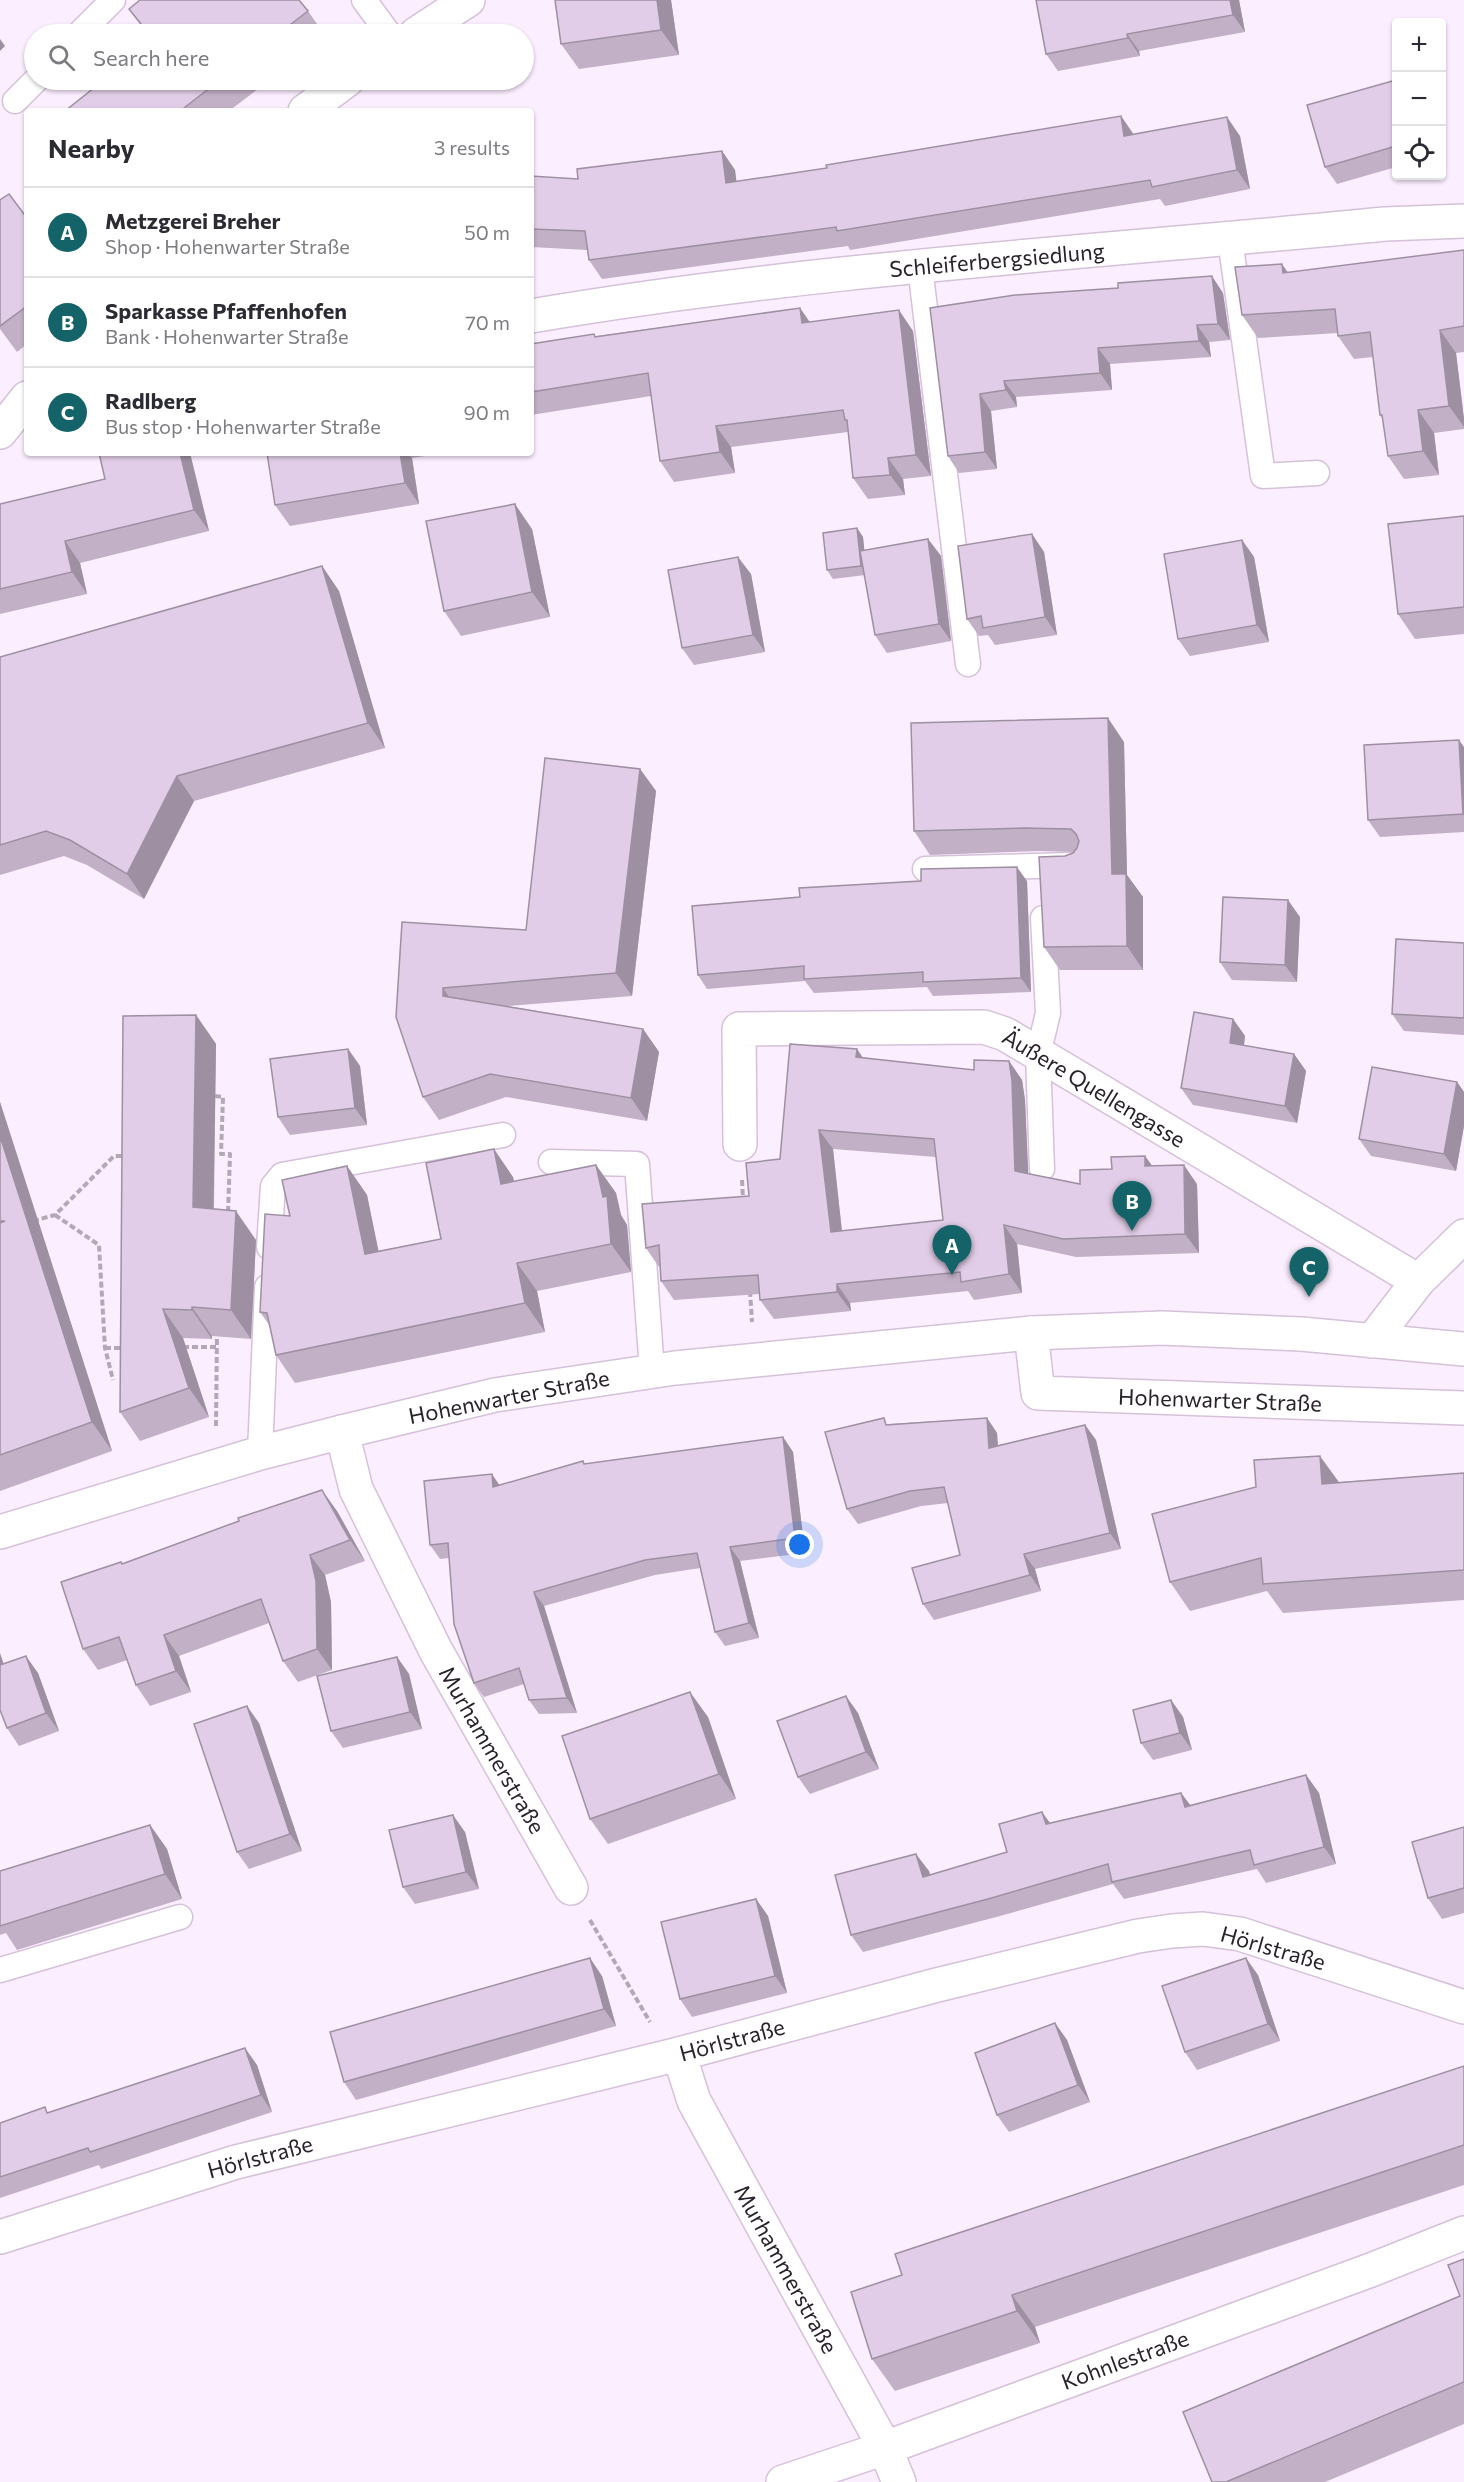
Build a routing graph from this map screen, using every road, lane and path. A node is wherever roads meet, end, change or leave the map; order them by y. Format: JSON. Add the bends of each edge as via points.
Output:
{"nodes":[{"id":1,"x":113,"y":0,"type":"edge"},
{"id":2,"x":364,"y":0,"type":"edge"},
{"id":3,"x":468,"y":0,"type":"edge"},
{"id":4,"x":90,"y":24,"type":"edge"},
{"id":5,"x":382,"y":24,"type":"edge"},
{"id":6,"x":431,"y":24,"type":"edge"},
{"id":7,"x":26,"y":90,"type":"edge"},
{"id":8,"x":333,"y":90,"type":"edge"},
{"id":9,"x":15,"y":101,"type":"dead end"},
{"id":10,"x":309,"y":108,"type":"edge"},
{"id":11,"x":1464,"y":221,"type":"edge"},
{"id":12,"x":1230,"y":239,"type":"junction"},
{"id":13,"x":920,"y":267,"type":"junction"},
{"id":14,"x":534,"y":315,"type":"edge"},
{"id":15,"x":24,"y":402,"type":"edge"},
{"id":16,"x":0,"y":432,"type":"edge"},
{"id":17,"x":1317,"y":472,"type":"dead end"},
{"id":18,"x":968,"y":664,"type":"dead end"},
{"id":19,"x":1081,"y":865,"type":"edge"},
{"id":20,"x":924,"y":868,"type":"edge"},
{"id":21,"x":1041,"y":884,"type":"junction"},
{"id":22,"x":1038,"y":1055,"type":"junction"},
{"id":23,"x":215,"y":1096,"type":"dead end"},
{"id":24,"x":503,"y":1135,"type":"dead end"},
{"id":25,"x":740,"y":1144,"type":"joint"},
{"id":26,"x":132,"y":1156,"type":"edge"},
{"id":27,"x":551,"y":1162,"type":"dead end"},
{"id":28,"x":1042,"y":1169,"type":"dead end"},
{"id":29,"x":744,"y":1204,"type":"edge"},
{"id":30,"x":55,"y":1215,"type":"junction"},
{"id":31,"x":227,"y":1218,"type":"edge"},
{"id":32,"x":26,"y":1224,"type":"edge"},
{"id":33,"x":1464,"y":1236,"type":"edge"},
{"id":34,"x":1418,"y":1281,"type":"junction"},
{"id":35,"x":749,"y":1287,"type":"edge"},
{"id":36,"x":218,"y":1324,"type":"edge"},
{"id":37,"x":1031,"y":1333,"type":"junction"},
{"id":38,"x":1372,"y":1341,"type":"junction"},
{"id":39,"x":172,"y":1347,"type":"edge"},
{"id":40,"x":216,"y":1347,"type":"junction"},
{"id":41,"x":105,"y":1348,"type":"junction"},
{"id":42,"x":127,"y":1348,"type":"edge"},
{"id":43,"x":1464,"y":1349,"type":"edge"},
{"id":44,"x":754,"y":1359,"type":"junction"},
{"id":45,"x":652,"y":1371,"type":"junction"},
{"id":46,"x":113,"y":1380,"type":"dead end"},
{"id":47,"x":1464,"y":1408,"type":"edge"},
{"id":48,"x":342,"y":1432,"type":"junction"},
{"id":49,"x":260,"y":1453,"type":"junction"},
{"id":50,"x":216,"y":1466,"type":"junction"},
{"id":51,"x":0,"y":1532,"type":"edge"},
{"id":52,"x":571,"y":1888,"type":"joint"},
{"id":53,"x":180,"y":1917,"type":"dead end"},
{"id":54,"x":0,"y":1970,"type":"edge"},
{"id":55,"x":1464,"y":2007,"type":"edge"},
{"id":56,"x":675,"y":2055,"type":"junction"},
{"id":57,"x":1464,"y":2233,"type":"edge"},
{"id":58,"x":0,"y":2237,"type":"edge"},
{"id":59,"x":885,"y":2448,"type":"junction"},
{"id":60,"x":783,"y":2482,"type":"edge"},
{"id":61,"x":899,"y":2482,"type":"edge"}],
"edges":[{"from":1,"to":4,"type":"lane"},
{"from":2,"to":5,"type":"lane"},
{"from":3,"to":6,"type":"street"},
{"from":7,"to":9,"type":"lane"},
{"from":8,"to":10,"type":"street"},
{"from":11,"to":12,"type":"street","name":"Schleiferbergsiedlung","via":[[1385,224]]},
{"from":12,"to":13,"type":"street","name":"Schleiferbergsiedlung"},
{"from":12,"to":17,"type":"lane","via":[[1263,476]]},
{"from":13,"to":14,"type":"street","name":"Schleiferbergsiedlung","via":[[825,275]]},
{"from":13,"to":18,"type":"lane"},
{"from":15,"to":16,"type":"street"},
{"from":19,"to":21,"type":"lane"},
{"from":20,"to":21,"type":"lane"},
{"from":21,"to":22,"type":"lane","via":[[1048,1013]]},
{"from":22,"to":25,"type":"street","name":"Äußere Quellengasse","via":[[1005,1034],[984,1027],[739,1029]]},
{"from":22,"to":28,"type":"lane"},
{"from":22,"to":34,"type":"street","name":"Äußere Quellengasse"},
{"from":23,"to":31,"type":"path","via":[[223,1097],[221,1154],[230,1154]]},
{"from":24,"to":49,"type":"lane","via":[[282,1175],[277,1180],[271,1197]]},
{"from":25,"to":29,"type":"path"},
{"from":26,"to":30,"type":"path","via":[[114,1156]]},
{"from":27,"to":45,"type":"lane","via":[[637,1164]]},
{"from":30,"to":32,"type":"path"},
{"from":30,"to":41,"type":"path","via":[[99,1245]]},
{"from":33,"to":34,"type":"street"},
{"from":34,"to":38,"type":"street"},
{"from":35,"to":44,"type":"path"},
{"from":36,"to":40,"type":"path"},
{"from":37,"to":38,"type":"street","name":"Hohenwarter Straße","via":[[1162,1328]]},
{"from":37,"to":44,"type":"street","name":"Hohenwarter Straße"},
{"from":37,"to":47,"type":"street","name":"Hohenwarter Straße","via":[[1038,1393]]},
{"from":38,"to":43,"type":"street","name":"Hohenwarter Straße"},
{"from":39,"to":40,"type":"path"},
{"from":40,"to":50,"type":"path"},
{"from":41,"to":42,"type":"path"},
{"from":41,"to":46,"type":"path"},
{"from":44,"to":45,"type":"street","name":"Hohenwarter Straße"},
{"from":45,"to":48,"type":"street","name":"Hohenwarter Straße","via":[[495,1395]]},
{"from":48,"to":49,"type":"street","name":"Hohenwarter Straße"},
{"from":48,"to":52,"type":"street","name":"Murhammerstraße","via":[[356,1490],[431,1641]]},
{"from":49,"to":50,"type":"street","name":"Hohenwarter Straße"},
{"from":50,"to":51,"type":"street","name":"Hohenwarter Straße"},
{"from":52,"to":56,"type":"path"},
{"from":53,"to":54,"type":"lane"},
{"from":55,"to":56,"type":"street","name":"Hörlstraße","via":[[1240,1934],[1203,1929],[1127,1939]]},
{"from":56,"to":58,"type":"street","name":"Hörlstraße","via":[[236,2162]]},
{"from":56,"to":59,"type":"street","name":"Murhammerstraße","via":[[694,2101]]},
{"from":57,"to":59,"type":"street","name":"Kohnlestraße"},
{"from":59,"to":60,"type":"street","name":"Kohnlestraße"},
{"from":59,"to":61,"type":"street","name":"Murhammerstraße"}]}
